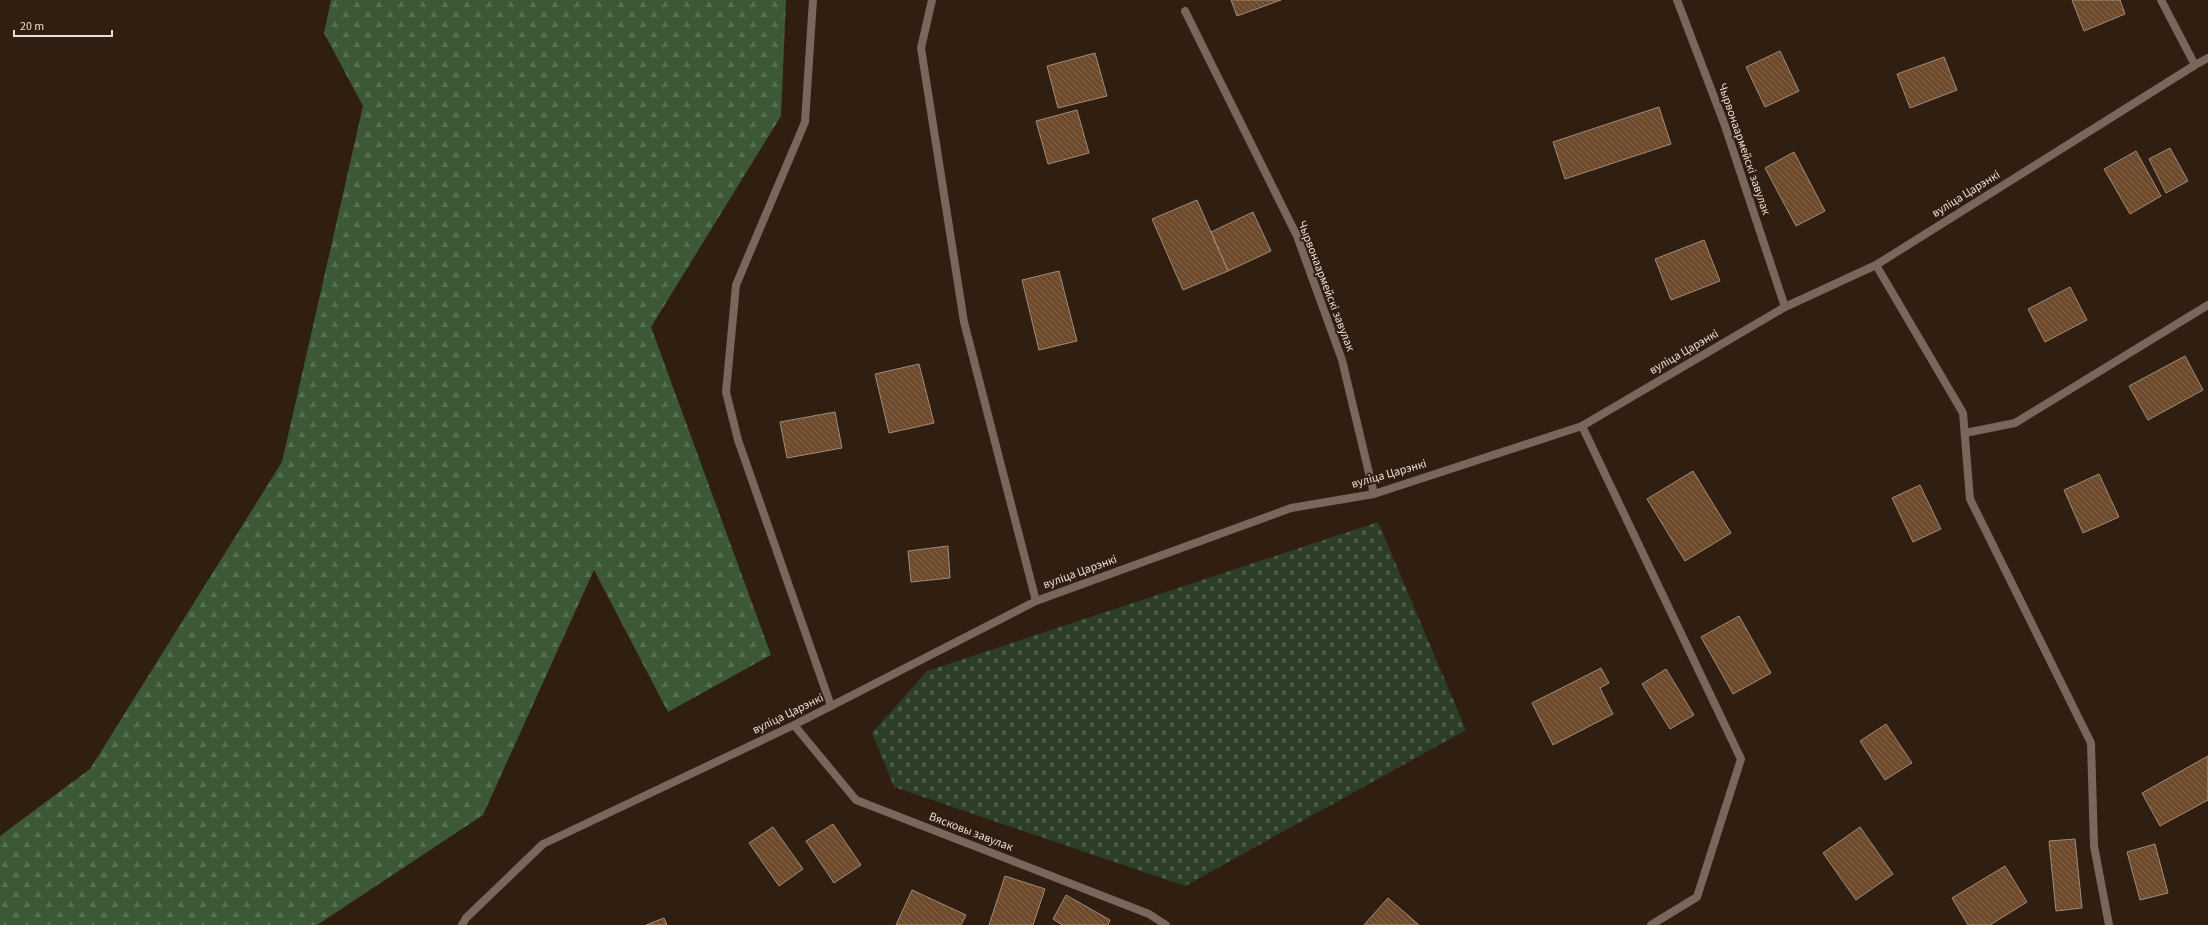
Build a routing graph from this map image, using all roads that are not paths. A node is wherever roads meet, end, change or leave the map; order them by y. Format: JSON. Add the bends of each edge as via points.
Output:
{"nodes":[{"id":1,"x":813,"y":0,"type":"edge"},
{"id":2,"x":932,"y":0,"type":"edge"},
{"id":3,"x":1678,"y":0,"type":"edge"},
{"id":4,"x":2161,"y":0,"type":"edge"},
{"id":5,"x":1185,"y":11,"type":"dead end"},
{"id":6,"x":2208,"y":58,"type":"edge"},
{"id":7,"x":2195,"y":65,"type":"junction"},
{"id":8,"x":1876,"y":265,"type":"junction"},
{"id":9,"x":2208,"y":304,"type":"edge"},
{"id":10,"x":1785,"y":307,"type":"junction"},
{"id":11,"x":1582,"y":426,"type":"junction"},
{"id":12,"x":1965,"y":433,"type":"junction"},
{"id":13,"x":1374,"y":494,"type":"junction"},
{"id":14,"x":1036,"y":601,"type":"junction"},
{"id":15,"x":831,"y":706,"type":"junction"},
{"id":16,"x":794,"y":725,"type":"junction"},
{"id":17,"x":462,"y":925,"type":"edge"},
{"id":18,"x":1166,"y":925,"type":"edge"},
{"id":19,"x":1651,"y":925,"type":"edge"},
{"id":20,"x":2109,"y":925,"type":"edge"}],
"edges":[{"from":1,"to":15,"type":"street","via":[[805,122],[736,285],[726,392],[738,440]]},
{"from":2,"to":14,"type":"street","via":[[921,48],[964,322]]},
{"from":3,"to":10,"type":"street","name":"Чырвонаармейскі завулак","via":[[1724,123]]},
{"from":4,"to":7,"type":"street"},
{"from":5,"to":13,"type":"street","name":"Чырвонаармейскі завулак","via":[[1297,236],[1342,360]]},
{"from":6,"to":7,"type":"street","name":"вуліца Царэнкі"},
{"from":7,"to":8,"type":"street","name":"вуліца Царэнкі"},
{"from":8,"to":10,"type":"street","name":"вуліца Царэнкі"},
{"from":8,"to":12,"type":"street","via":[[1963,413]]},
{"from":9,"to":12,"type":"street","via":[[2015,423]]},
{"from":10,"to":11,"type":"street","name":"вуліца Царэнкі"},
{"from":11,"to":13,"type":"street","name":"вуліца Царэнкі"},
{"from":11,"to":19,"type":"street","via":[[1741,759],[1697,897]]},
{"from":12,"to":20,"type":"street","via":[[1970,499],[2091,743],[2094,846]]},
{"from":13,"to":14,"type":"street","name":"вуліца Царэнкі","via":[[1291,508]]},
{"from":14,"to":15,"type":"street","name":"вуліца Царэнкі"},
{"from":15,"to":16,"type":"street","name":"вуліца Царэнкі"},
{"from":16,"to":17,"type":"street","name":"вуліца Царэнкі","via":[[543,844],[466,918]]},
{"from":16,"to":18,"type":"street","name":"Вясковы завулак","via":[[856,800],[1149,914]]}]}
